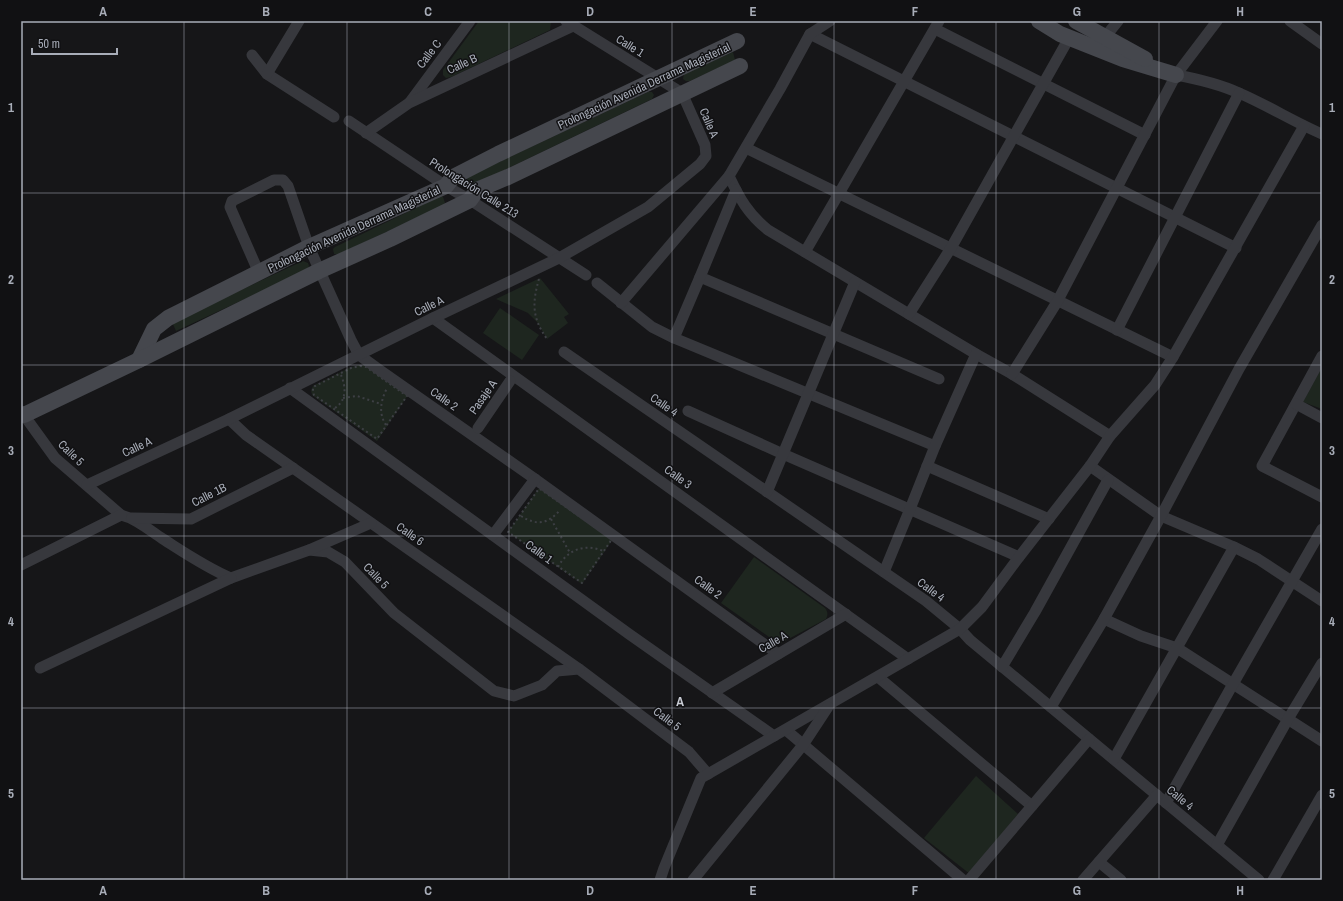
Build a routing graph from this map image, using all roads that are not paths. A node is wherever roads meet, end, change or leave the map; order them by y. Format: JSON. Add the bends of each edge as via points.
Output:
{"nodes":[{"id":1,"x":299,"y":21,"type":"edge"},
{"id":2,"x":470,"y":21,"type":"edge"},
{"id":3,"x":830,"y":21,"type":"edge"},
{"id":4,"x":1039,"y":21,"type":"edge"},
{"id":5,"x":1076,"y":21,"type":"edge"},
{"id":6,"x":1118,"y":21,"type":"edge"},
{"id":7,"x":1217,"y":21,"type":"edge"},
{"id":8,"x":1290,"y":21,"type":"edge"},
{"id":9,"x":569,"y":23,"type":"edge"},
{"id":10,"x":937,"y":25,"type":"edge"},
{"id":11,"x":810,"y":34,"type":"junction"},
{"id":12,"x":1069,"y":38,"type":"junction"},
{"id":13,"x":737,"y":41,"type":"dead end"},
{"id":14,"x":1101,"y":43,"type":"junction"},
{"id":15,"x":1322,"y":44,"type":"edge"},
{"id":16,"x":252,"y":55,"type":"dead end"},
{"id":17,"x":740,"y":66,"type":"dead end"},
{"id":18,"x":267,"y":74,"type":"junction"},
{"id":19,"x":1176,"y":75,"type":"junction"},
{"id":20,"x":659,"y":79,"type":"junction"},
{"id":21,"x":904,"y":81,"type":"junction"},
{"id":22,"x":1044,"y":84,"type":"junction"},
{"id":23,"x":682,"y":93,"type":"junction"},
{"id":24,"x":1239,"y":93,"type":"junction"},
{"id":25,"x":409,"y":103,"type":"junction"},
{"id":26,"x":334,"y":117,"type":"dead end"},
{"id":27,"x":348,"y":121,"type":"dead end"},
{"id":28,"x":1304,"y":126,"type":"junction"},
{"id":29,"x":366,"y":133,"type":"junction"},
{"id":30,"x":1322,"y":134,"type":"edge"},
{"id":31,"x":1145,"y":135,"type":"junction"},
{"id":32,"x":1014,"y":136,"type":"junction"},
{"id":33,"x":746,"y":148,"type":"junction"},
{"id":34,"x":729,"y":176,"type":"junction"},
{"id":35,"x":446,"y":186,"type":"junction"},
{"id":36,"x":1117,"y":188,"type":"junction"},
{"id":37,"x":736,"y":190,"type":"junction"},
{"id":38,"x":839,"y":193,"type":"junction"},
{"id":39,"x":470,"y":200,"type":"junction"},
{"id":40,"x":1175,"y":217,"type":"junction"},
{"id":41,"x":1322,"y":225,"type":"edge"},
{"id":42,"x":309,"y":248,"type":"junction"},
{"id":43,"x":951,"y":248,"type":"junction"},
{"id":44,"x":1236,"y":248,"type":"junction"},
{"id":45,"x":805,"y":252,"type":"junction"},
{"id":46,"x":559,"y":258,"type":"junction"},
{"id":47,"x":319,"y":271,"type":"junction"},
{"id":48,"x":259,"y":273,"type":"junction"},
{"id":49,"x":586,"y":275,"type":"dead end"},
{"id":50,"x":700,"y":277,"type":"junction"},
{"id":51,"x":855,"y":282,"type":"junction"},
{"id":52,"x":596,"y":283,"type":"dead end"},
{"id":53,"x":1058,"y":301,"type":"junction"},
{"id":54,"x":621,"y":303,"type":"junction"},
{"id":55,"x":909,"y":314,"type":"junction"},
{"id":56,"x":433,"y":318,"type":"junction"},
{"id":57,"x":1117,"y":330,"type":"junction"},
{"id":58,"x":834,"y":333,"type":"junction"},
{"id":59,"x":674,"y":338,"type":"junction"},
{"id":60,"x":564,"y":352,"type":"dead end"},
{"id":61,"x":976,"y":354,"type":"junction"},
{"id":62,"x":359,"y":355,"type":"junction"},
{"id":63,"x":1322,"y":356,"type":"edge"},
{"id":64,"x":1173,"y":357,"type":"junction"},
{"id":65,"x":139,"y":360,"type":"junction"},
{"id":66,"x":1012,"y":374,"type":"junction"},
{"id":67,"x":939,"y":378,"type":"dead end"},
{"id":68,"x":510,"y":382,"type":"dead end"},
{"id":69,"x":290,"y":388,"type":"junction"},
{"id":70,"x":808,"y":394,"type":"junction"},
{"id":71,"x":1296,"y":404,"type":"junction"},
{"id":72,"x":688,"y":411,"type":"dead end"},
{"id":73,"x":22,"y":413,"type":"edge"},
{"id":74,"x":1322,"y":418,"type":"edge"},
{"id":75,"x":229,"y":419,"type":"junction"},
{"id":76,"x":478,"y":428,"type":"dead end"},
{"id":77,"x":1110,"y":436,"type":"junction"},
{"id":78,"x":934,"y":446,"type":"junction"},
{"id":79,"x":783,"y":454,"type":"junction"},
{"id":80,"x":927,"y":466,"type":"junction"},
{"id":81,"x":1090,"y":466,"type":"junction"},
{"id":82,"x":293,"y":468,"type":"junction"},
{"id":83,"x":535,"y":479,"type":"junction"},
{"id":84,"x":1108,"y":480,"type":"junction"},
{"id":85,"x":87,"y":485,"type":"junction"},
{"id":86,"x":767,"y":492,"type":"junction"},
{"id":87,"x":1322,"y":497,"type":"edge"},
{"id":88,"x":910,"y":509,"type":"junction"},
{"id":89,"x":126,"y":516,"type":"junction"},
{"id":90,"x":1161,"y":516,"type":"junction"},
{"id":91,"x":1049,"y":519,"type":"junction"},
{"id":92,"x":371,"y":523,"type":"junction"},
{"id":93,"x":1322,"y":529,"type":"edge"},
{"id":94,"x":493,"y":535,"type":"junction"},
{"id":95,"x":1234,"y":547,"type":"junction"},
{"id":96,"x":309,"y":550,"type":"junction"},
{"id":97,"x":1019,"y":557,"type":"junction"},
{"id":98,"x":21,"y":565,"type":"edge"},
{"id":99,"x":884,"y":572,"type":"junction"},
{"id":100,"x":231,"y":578,"type":"junction"},
{"id":101,"x":1293,"y":581,"type":"junction"},
{"id":102,"x":1322,"y":601,"type":"edge"},
{"id":103,"x":846,"y":614,"type":"junction"},
{"id":104,"x":1104,"y":619,"type":"junction"},
{"id":105,"x":960,"y":630,"type":"junction"},
{"id":106,"x":1177,"y":648,"type":"junction"},
{"id":107,"x":778,"y":654,"type":"junction"},
{"id":108,"x":908,"y":659,"type":"junction"},
{"id":109,"x":1322,"y":663,"type":"edge"},
{"id":110,"x":1002,"y":667,"type":"junction"},
{"id":111,"x":40,"y":668,"type":"dead end"},
{"id":112,"x":579,"y":669,"type":"junction"},
{"id":113,"x":878,"y":677,"type":"junction"},
{"id":114,"x":1233,"y":684,"type":"junction"},
{"id":115,"x":712,"y":692,"type":"junction"},
{"id":116,"x":830,"y":705,"type":"junction"},
{"id":117,"x":1051,"y":708,"type":"junction"},
{"id":118,"x":1288,"y":719,"type":"junction"},
{"id":119,"x":786,"y":730,"type":"junction"},
{"id":120,"x":774,"y":736,"type":"junction"},
{"id":121,"x":1089,"y":739,"type":"junction"},
{"id":122,"x":1322,"y":740,"type":"edge"},
{"id":123,"x":803,"y":744,"type":"junction"},
{"id":124,"x":1114,"y":759,"type":"junction"},
{"id":125,"x":708,"y":774,"type":"junction"},
{"id":126,"x":1157,"y":795,"type":"junction"},
{"id":127,"x":1322,"y":795,"type":"edge"},
{"id":128,"x":1166,"y":803,"type":"junction"},
{"id":129,"x":1032,"y":806,"type":"junction"},
{"id":130,"x":1217,"y":845,"type":"junction"},
{"id":131,"x":1099,"y":862,"type":"junction"},
{"id":132,"x":660,"y":880,"type":"edge"},
{"id":133,"x":693,"y":880,"type":"edge"},
{"id":134,"x":963,"y":880,"type":"edge"},
{"id":135,"x":969,"y":880,"type":"edge"},
{"id":136,"x":1083,"y":880,"type":"edge"},
{"id":137,"x":1120,"y":880,"type":"edge"},
{"id":138,"x":1259,"y":880,"type":"edge"},
{"id":139,"x":1273,"y":880,"type":"edge"}],
"edges":[{"from":1,"to":18,"type":"street"},
{"from":2,"to":25,"type":"street","name":"Calle C"},
{"from":3,"to":11,"type":"street"},
{"from":4,"to":12,"type":"street"},
{"from":5,"to":14,"type":"street"},
{"from":6,"to":14,"type":"street"},
{"from":7,"to":19,"type":"street"},
{"from":8,"to":15,"type":"street"},
{"from":9,"to":20,"type":"street","name":"Calle 1"},
{"from":9,"to":25,"type":"street","name":"Calle B"},
{"from":10,"to":21,"type":"street"},
{"from":10,"to":22,"type":"street"},
{"from":11,"to":21,"type":"street"},
{"from":11,"to":33,"type":"street"},
{"from":12,"to":14,"type":"street"},
{"from":12,"to":22,"type":"street"},
{"from":13,"to":20,"type":"street","name":"Prolongación Avenida Derrama Magisterial"},
{"from":14,"to":19,"type":"street"},
{"from":16,"to":18,"type":"street"},
{"from":17,"to":23,"type":"street","name":"Prolongación Avenida Derrama Magisterial"},
{"from":18,"to":26,"type":"street"},
{"from":19,"to":24,"type":"street","via":[[1207,81]]},
{"from":19,"to":31,"type":"street"},
{"from":20,"to":23,"type":"street","name":"Calle 1"},
{"from":20,"to":35,"type":"street","name":"Prolongación Avenida Derrama Magisterial","via":[[498,154],[453,177]]},
{"from":21,"to":32,"type":"street"},
{"from":21,"to":38,"type":"street"},
{"from":22,"to":31,"type":"street"},
{"from":22,"to":32,"type":"street"},
{"from":23,"to":39,"type":"street","name":"Prolongación Avenida Derrama Magisterial","via":[[477,190]]},
{"from":23,"to":46,"type":"street","name":"Calle A","via":[[705,145],[706,156],[700,164],[648,207]]},
{"from":24,"to":28,"type":"street"},
{"from":24,"to":40,"type":"street"},
{"from":25,"to":29,"type":"street","name":"Calle B"},
{"from":27,"to":29,"type":"street","name":"Prolongación Calle 213"},
{"from":28,"to":30,"type":"street"},
{"from":28,"to":44,"type":"street"},
{"from":29,"to":35,"type":"street","name":"Prolongación Calle 213"},
{"from":31,"to":36,"type":"street"},
{"from":32,"to":36,"type":"street"},
{"from":32,"to":43,"type":"street"},
{"from":33,"to":34,"type":"street"},
{"from":33,"to":38,"type":"street"},
{"from":34,"to":37,"type":"street"},
{"from":34,"to":54,"type":"street"},
{"from":35,"to":39,"type":"street","name":"Prolongación Calle 213"},
{"from":35,"to":42,"type":"street","name":"Prolongación Avenida Derrama Magisterial"},
{"from":36,"to":40,"type":"street"},
{"from":36,"to":53,"type":"street"},
{"from":37,"to":45,"type":"street","via":[[755,219],[768,230]]},
{"from":37,"to":50,"type":"street"},
{"from":38,"to":43,"type":"street"},
{"from":38,"to":45,"type":"street"},
{"from":39,"to":46,"type":"street","name":"Prolongación Calle 213"},
{"from":39,"to":47,"type":"street","name":"Prolongación Avenida Derrama Magisterial"},
{"from":40,"to":44,"type":"street"},
{"from":40,"to":57,"type":"street"},
{"from":41,"to":90,"type":"street","via":[[1239,369]]},
{"from":42,"to":47,"type":"street","name":"Calle 2"},
{"from":42,"to":48,"type":"street","name":"Prolongación Avenida Derrama Magisterial"},
{"from":42,"to":48,"type":"street","name":"Calle 2","via":[[288,186],[283,180],[274,180],[241,196],[232,201],[230,207]]},
{"from":43,"to":53,"type":"street"},
{"from":43,"to":55,"type":"street"},
{"from":44,"to":64,"type":"street"},
{"from":45,"to":51,"type":"street"},
{"from":46,"to":49,"type":"street","name":"Prolongación Calle 213"},
{"from":46,"to":56,"type":"street","name":"Calle A"},
{"from":47,"to":62,"type":"street","name":"Calle 2"},
{"from":47,"to":65,"type":"street","name":"Prolongación Avenida Derrama Magisterial"},
{"from":48,"to":65,"type":"street","name":"Prolongación Avenida Derrama Magisterial","via":[[168,318],[154,329]]},
{"from":50,"to":58,"type":"street"},
{"from":50,"to":59,"type":"street"},
{"from":51,"to":55,"type":"street"},
{"from":51,"to":58,"type":"street"},
{"from":52,"to":54,"type":"street"},
{"from":53,"to":57,"type":"street"},
{"from":53,"to":66,"type":"street"},
{"from":54,"to":59,"type":"street","via":[[652,327]]},
{"from":55,"to":61,"type":"street"},
{"from":56,"to":62,"type":"street","name":"Calle A"},
{"from":56,"to":103,"type":"street","name":"Calle 3"},
{"from":57,"to":64,"type":"street"},
{"from":58,"to":67,"type":"street"},
{"from":58,"to":70,"type":"street"},
{"from":59,"to":70,"type":"street"},
{"from":60,"to":86,"type":"street","name":"Calle 4"},
{"from":61,"to":66,"type":"street"},
{"from":61,"to":78,"type":"street"},
{"from":62,"to":69,"type":"street","name":"Calle A"},
{"from":62,"to":83,"type":"street","name":"Calle 2"},
{"from":63,"to":71,"type":"street"},
{"from":64,"to":77,"type":"street","via":[[1155,385]]},
{"from":65,"to":73,"type":"street","name":"Prolongación Avenida Derrama Magisterial"},
{"from":66,"to":77,"type":"street"},
{"from":68,"to":76,"type":"street","name":"Pasaje A"},
{"from":69,"to":75,"type":"street","name":"Calle A"},
{"from":69,"to":94,"type":"street","name":"Calle 1"},
{"from":70,"to":78,"type":"street"},
{"from":70,"to":79,"type":"street"},
{"from":71,"to":74,"type":"street"},
{"from":71,"to":87,"type":"street","via":[[1262,466]]},
{"from":72,"to":79,"type":"street"},
{"from":73,"to":85,"type":"street","name":"Calle 5","via":[[54,458]]},
{"from":75,"to":82,"type":"street","name":"Calle 6"},
{"from":75,"to":85,"type":"street","name":"Calle A"},
{"from":77,"to":81,"type":"street"},
{"from":78,"to":80,"type":"street"},
{"from":79,"to":86,"type":"street"},
{"from":79,"to":88,"type":"street"},
{"from":80,"to":88,"type":"street"},
{"from":80,"to":91,"type":"street"},
{"from":81,"to":84,"type":"street"},
{"from":81,"to":91,"type":"street"},
{"from":82,"to":89,"type":"street","name":"Calle 1B","via":[[191,519]]},
{"from":82,"to":92,"type":"street","name":"Calle 6"},
{"from":83,"to":94,"type":"street"},
{"from":83,"to":107,"type":"street","name":"Calle 2"},
{"from":84,"to":90,"type":"street"},
{"from":84,"to":110,"type":"street"},
{"from":85,"to":89,"type":"street","name":"Calle 5"},
{"from":86,"to":99,"type":"street","name":"Calle 4"},
{"from":88,"to":97,"type":"street"},
{"from":88,"to":99,"type":"street"},
{"from":89,"to":98,"type":"street"},
{"from":89,"to":100,"type":"street","name":"Calle 5","via":[[216,572]]},
{"from":90,"to":95,"type":"street"},
{"from":90,"to":104,"type":"street"},
{"from":91,"to":97,"type":"street"},
{"from":92,"to":96,"type":"street"},
{"from":92,"to":112,"type":"street","name":"Calle 6"},
{"from":93,"to":101,"type":"street"},
{"from":94,"to":115,"type":"street","name":"Calle 1"},
{"from":95,"to":101,"type":"street"},
{"from":95,"to":106,"type":"street"},
{"from":96,"to":100,"type":"street","name":"Calle 5"},
{"from":96,"to":112,"type":"street","name":"Calle 5","via":[[328,552],[345,562],[394,613],[494,691],[514,696],[542,685],[557,671]]},
{"from":97,"to":105,"type":"street","via":[[982,607]]},
{"from":99,"to":105,"type":"street","name":"Calle 4","via":[[926,601]]},
{"from":100,"to":111,"type":"street"},
{"from":101,"to":102,"type":"street"},
{"from":101,"to":114,"type":"street"},
{"from":103,"to":107,"type":"street","name":"Calle A"},
{"from":103,"to":108,"type":"street","name":"Calle 3"},
{"from":104,"to":106,"type":"street","via":[[1141,636]]},
{"from":104,"to":117,"type":"street"},
{"from":105,"to":108,"type":"street"},
{"from":105,"to":110,"type":"street","name":"Calle 4"},
{"from":106,"to":114,"type":"street"},
{"from":106,"to":124,"type":"street"},
{"from":107,"to":115,"type":"street","name":"Calle A"},
{"from":108,"to":113,"type":"street"},
{"from":109,"to":118,"type":"street"},
{"from":110,"to":117,"type":"street","name":"Calle 4"},
{"from":112,"to":125,"type":"street","name":"Calle 5","via":[[689,752]]},
{"from":113,"to":116,"type":"street"},
{"from":113,"to":129,"type":"street"},
{"from":114,"to":118,"type":"street"},
{"from":114,"to":128,"type":"street"},
{"from":115,"to":120,"type":"street","name":"Calle 1"},
{"from":116,"to":119,"type":"street"},
{"from":116,"to":123,"type":"street"},
{"from":117,"to":121,"type":"street","name":"Calle 4"},
{"from":118,"to":122,"type":"street"},
{"from":118,"to":130,"type":"street"},
{"from":119,"to":120,"type":"street"},
{"from":119,"to":123,"type":"street"},
{"from":120,"to":125,"type":"street"},
{"from":121,"to":124,"type":"street","name":"Calle 4"},
{"from":121,"to":129,"type":"street"},
{"from":123,"to":133,"type":"street"},
{"from":123,"to":134,"type":"street"},
{"from":124,"to":126,"type":"street","name":"Calle 4"},
{"from":125,"to":132,"type":"street","via":[[701,778]]},
{"from":126,"to":128,"type":"street","name":"Calle 4"},
{"from":126,"to":131,"type":"street"},
{"from":127,"to":139,"type":"street"},
{"from":128,"to":130,"type":"street","name":"Calle 4"},
{"from":129,"to":135,"type":"street"},
{"from":130,"to":138,"type":"street","name":"Calle 4"},
{"from":131,"to":136,"type":"street"},
{"from":131,"to":137,"type":"street"}]}
